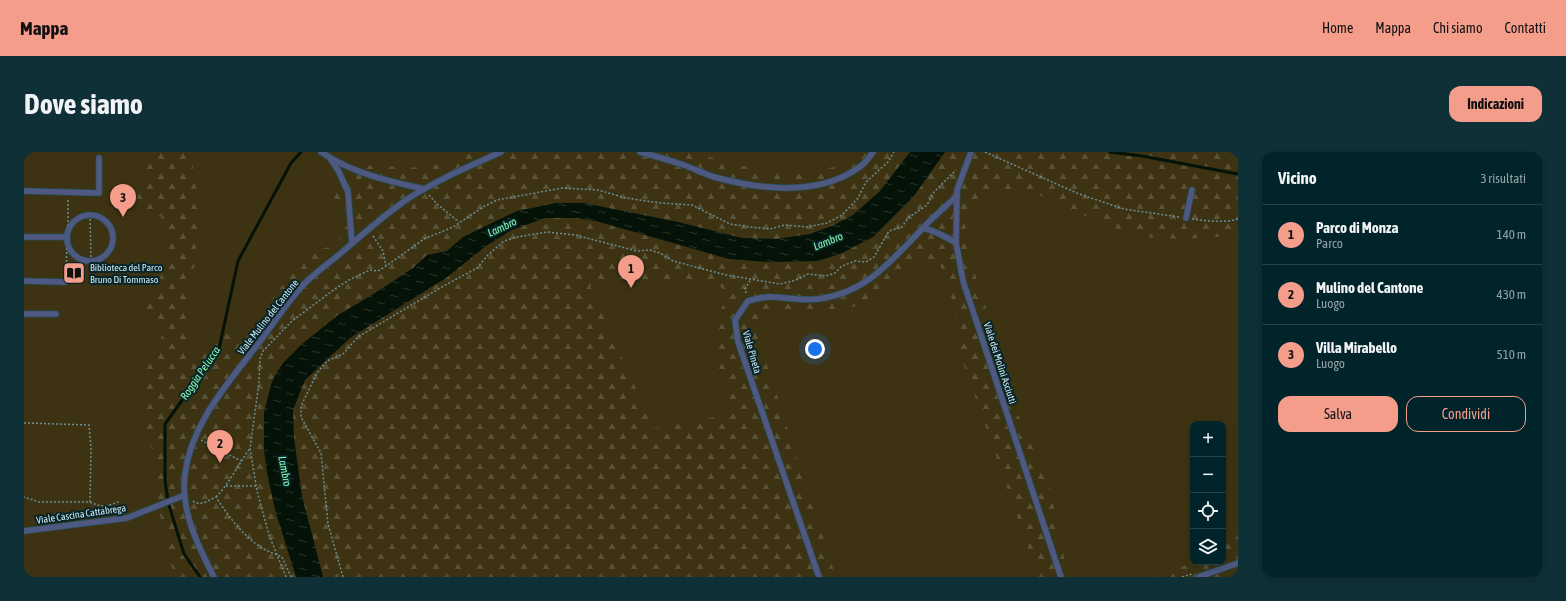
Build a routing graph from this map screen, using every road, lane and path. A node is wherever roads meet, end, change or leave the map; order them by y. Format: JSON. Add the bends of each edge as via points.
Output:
{"nodes":[{"id":1,"x":321,"y":152,"type":"edge"},
{"id":2,"x":501,"y":152,"type":"edge"},
{"id":3,"x":640,"y":152,"type":"edge"},
{"id":4,"x":873,"y":152,"type":"edge"},
{"id":5,"x":894,"y":152,"type":"edge"},
{"id":6,"x":971,"y":152,"type":"edge"},
{"id":7,"x":985,"y":152,"type":"edge"},
{"id":8,"x":99,"y":158,"type":"dead end"},
{"id":9,"x":329,"y":158,"type":"junction"},
{"id":10,"x":960,"y":166,"type":"dead end"},
{"id":11,"x":424,"y":190,"type":"junction"},
{"id":12,"x":1192,"y":190,"type":"dead end"},
{"id":13,"x":24,"y":191,"type":"edge"},
{"id":14,"x":68,"y":192,"type":"junction"},
{"id":15,"x":957,"y":196,"type":"junction"},
{"id":16,"x":90,"y":216,"type":"junction"},
{"id":17,"x":1186,"y":218,"type":"junction"},
{"id":18,"x":1238,"y":219,"type":"edge"},
{"id":19,"x":459,"y":222,"type":"junction"},
{"id":20,"x":923,"y":228,"type":"junction"},
{"id":21,"x":368,"y":230,"type":"junction"},
{"id":22,"x":24,"y":237,"type":"edge"},
{"id":23,"x":68,"y":237,"type":"junction"},
{"id":24,"x":352,"y":243,"type":"junction"},
{"id":25,"x":956,"y":244,"type":"junction"},
{"id":26,"x":91,"y":261,"type":"junction"},
{"id":27,"x":386,"y":266,"type":"junction"},
{"id":28,"x":751,"y":279,"type":"junction"},
{"id":29,"x":24,"y":281,"type":"edge"},
{"id":30,"x":66,"y":282,"type":"joint"},
{"id":31,"x":748,"y":300,"type":"junction"},
{"id":32,"x":24,"y":314,"type":"edge"},
{"id":33,"x":56,"y":314,"type":"dead end"},
{"id":34,"x":24,"y":423,"type":"edge"},
{"id":35,"x":195,"y":438,"type":"junction"},
{"id":36,"x":250,"y":448,"type":"junction"},
{"id":37,"x":241,"y":461,"type":"junction"},
{"id":38,"x":226,"y":486,"type":"junction"},
{"id":39,"x":256,"y":486,"type":"junction"},
{"id":40,"x":185,"y":495,"type":"junction"},
{"id":41,"x":216,"y":497,"type":"junction"},
{"id":42,"x":24,"y":498,"type":"edge"},
{"id":43,"x":120,"y":501,"type":"dead end"},
{"id":44,"x":90,"y":502,"type":"junction"},
{"id":45,"x":195,"y":504,"type":"dead end"},
{"id":46,"x":24,"y":531,"type":"edge"},
{"id":47,"x":276,"y":554,"type":"junction"},
{"id":48,"x":1238,"y":563,"type":"edge"},
{"id":49,"x":214,"y":577,"type":"edge"},
{"id":50,"x":286,"y":577,"type":"edge"},
{"id":51,"x":291,"y":577,"type":"edge"},
{"id":52,"x":343,"y":577,"type":"edge"},
{"id":53,"x":819,"y":577,"type":"edge"},
{"id":54,"x":1061,"y":577,"type":"edge"},
{"id":55,"x":1198,"y":577,"type":"edge"}],
"edges":[{"from":1,"to":9,"type":"lane"},
{"from":2,"to":11,"type":"lane","name":"Viale Mulino del Cantone"},
{"from":3,"to":4,"type":"lane","via":[[717,178],[785,188],[809,187],[845,176],[862,165]]},
{"from":5,"to":19,"type":"path","via":[[888,162],[866,182],[858,198],[842,215],[827,223],[807,227],[785,225],[770,229],[736,225],[692,205],[626,198],[598,190],[562,188],[497,200]]},
{"from":6,"to":15,"type":"lane","name":"Viale dei Molini Asciutti"},
{"from":7,"to":17,"type":"path","via":[[1079,194],[1124,209]]},
{"from":8,"to":14,"type":"lane","via":[[99,193]]},
{"from":9,"to":11,"type":"lane","via":[[370,176]]},
{"from":9,"to":24,"type":"lane","via":[[348,192]]},
{"from":10,"to":28,"type":"path","via":[[934,192],[927,205],[908,218],[902,227],[889,231],[874,257],[866,262],[855,261],[826,276],[808,274],[780,284]]},
{"from":11,"to":19,"type":"path"},
{"from":11,"to":21,"type":"lane","name":"Viale Mulino del Cantone","via":[[408,198]]},
{"from":12,"to":17,"type":"lane"},
{"from":13,"to":14,"type":"lane"},
{"from":14,"to":23,"type":"path"},
{"from":15,"to":20,"type":"lane"},
{"from":15,"to":25,"type":"lane","name":"Viale dei Molini Asciutti"},
{"from":16,"to":23,"type":"lane","via":[[74,222]]},
{"from":16,"to":26,"type":"path"},
{"from":16,"to":26,"type":"lane","via":[[104,220],[113,238],[111,247],[105,255]]},
{"from":17,"to":18,"type":"path","via":[[1207,221]]},
{"from":19,"to":27,"type":"path","via":[[424,239]]},
{"from":20,"to":25,"type":"lane","via":[[932,230]]},
{"from":20,"to":31,"type":"lane","via":[[869,280],[845,293],[818,299],[768,297]]},
{"from":21,"to":24,"type":"lane","name":"Viale Mulino del Cantone"},
{"from":21,"to":27,"type":"path","via":[[383,251]]},
{"from":22,"to":23,"type":"lane"},
{"from":23,"to":26,"type":"lane","via":[[71,250],[78,257]]},
{"from":23,"to":30,"type":"path"},
{"from":24,"to":35,"type":"lane","name":"Viale Mulino del Cantone","via":[[304,284],[235,373],[207,413]]},
{"from":25,"to":54,"type":"lane","name":"Viale dei Molini Asciutti","via":[[963,281]]},
{"from":27,"to":36,"type":"path","via":[[378,271],[370,270],[335,289],[292,321],[263,351]]},
{"from":28,"to":31,"type":"path","via":[[745,288]]},
{"from":28,"to":52,"type":"path","via":[[673,261],[650,250],[637,251],[575,235],[547,232],[504,241],[477,268],[358,337],[343,354],[327,361],[301,406],[301,417],[320,453],[328,524]]},
{"from":29,"to":30,"type":"lane"},
{"from":31,"to":53,"type":"lane","name":"Viale Pineta","via":[[735,320],[738,342]]},
{"from":32,"to":33,"type":"lane"},
{"from":34,"to":44,"type":"path","via":[[89,425]]},
{"from":35,"to":37,"type":"path"},
{"from":35,"to":40,"type":"lane","name":"Viale Mulino del Cantone","via":[[189,451]]},
{"from":36,"to":37,"type":"path"},
{"from":36,"to":39,"type":"path"},
{"from":37,"to":38,"type":"path"},
{"from":38,"to":39,"type":"path"},
{"from":38,"to":41,"type":"path"},
{"from":39,"to":47,"type":"path"},
{"from":40,"to":46,"type":"lane","name":"Viale Cascina Cattabrega","via":[[127,518]]},
{"from":40,"to":49,"type":"lane","name":"Viale Mulino del Cantone","via":[[198,546]]},
{"from":41,"to":45,"type":"path","via":[[202,504]]},
{"from":41,"to":47,"type":"path","via":[[252,540]]},
{"from":42,"to":44,"type":"path","via":[[39,502]]},
{"from":43,"to":44,"type":"path","via":[[112,505],[98,506]]},
{"from":47,"to":50,"type":"path"},
{"from":47,"to":51,"type":"path","via":[[282,557]]},
{"from":48,"to":55,"type":"lane"}]}
